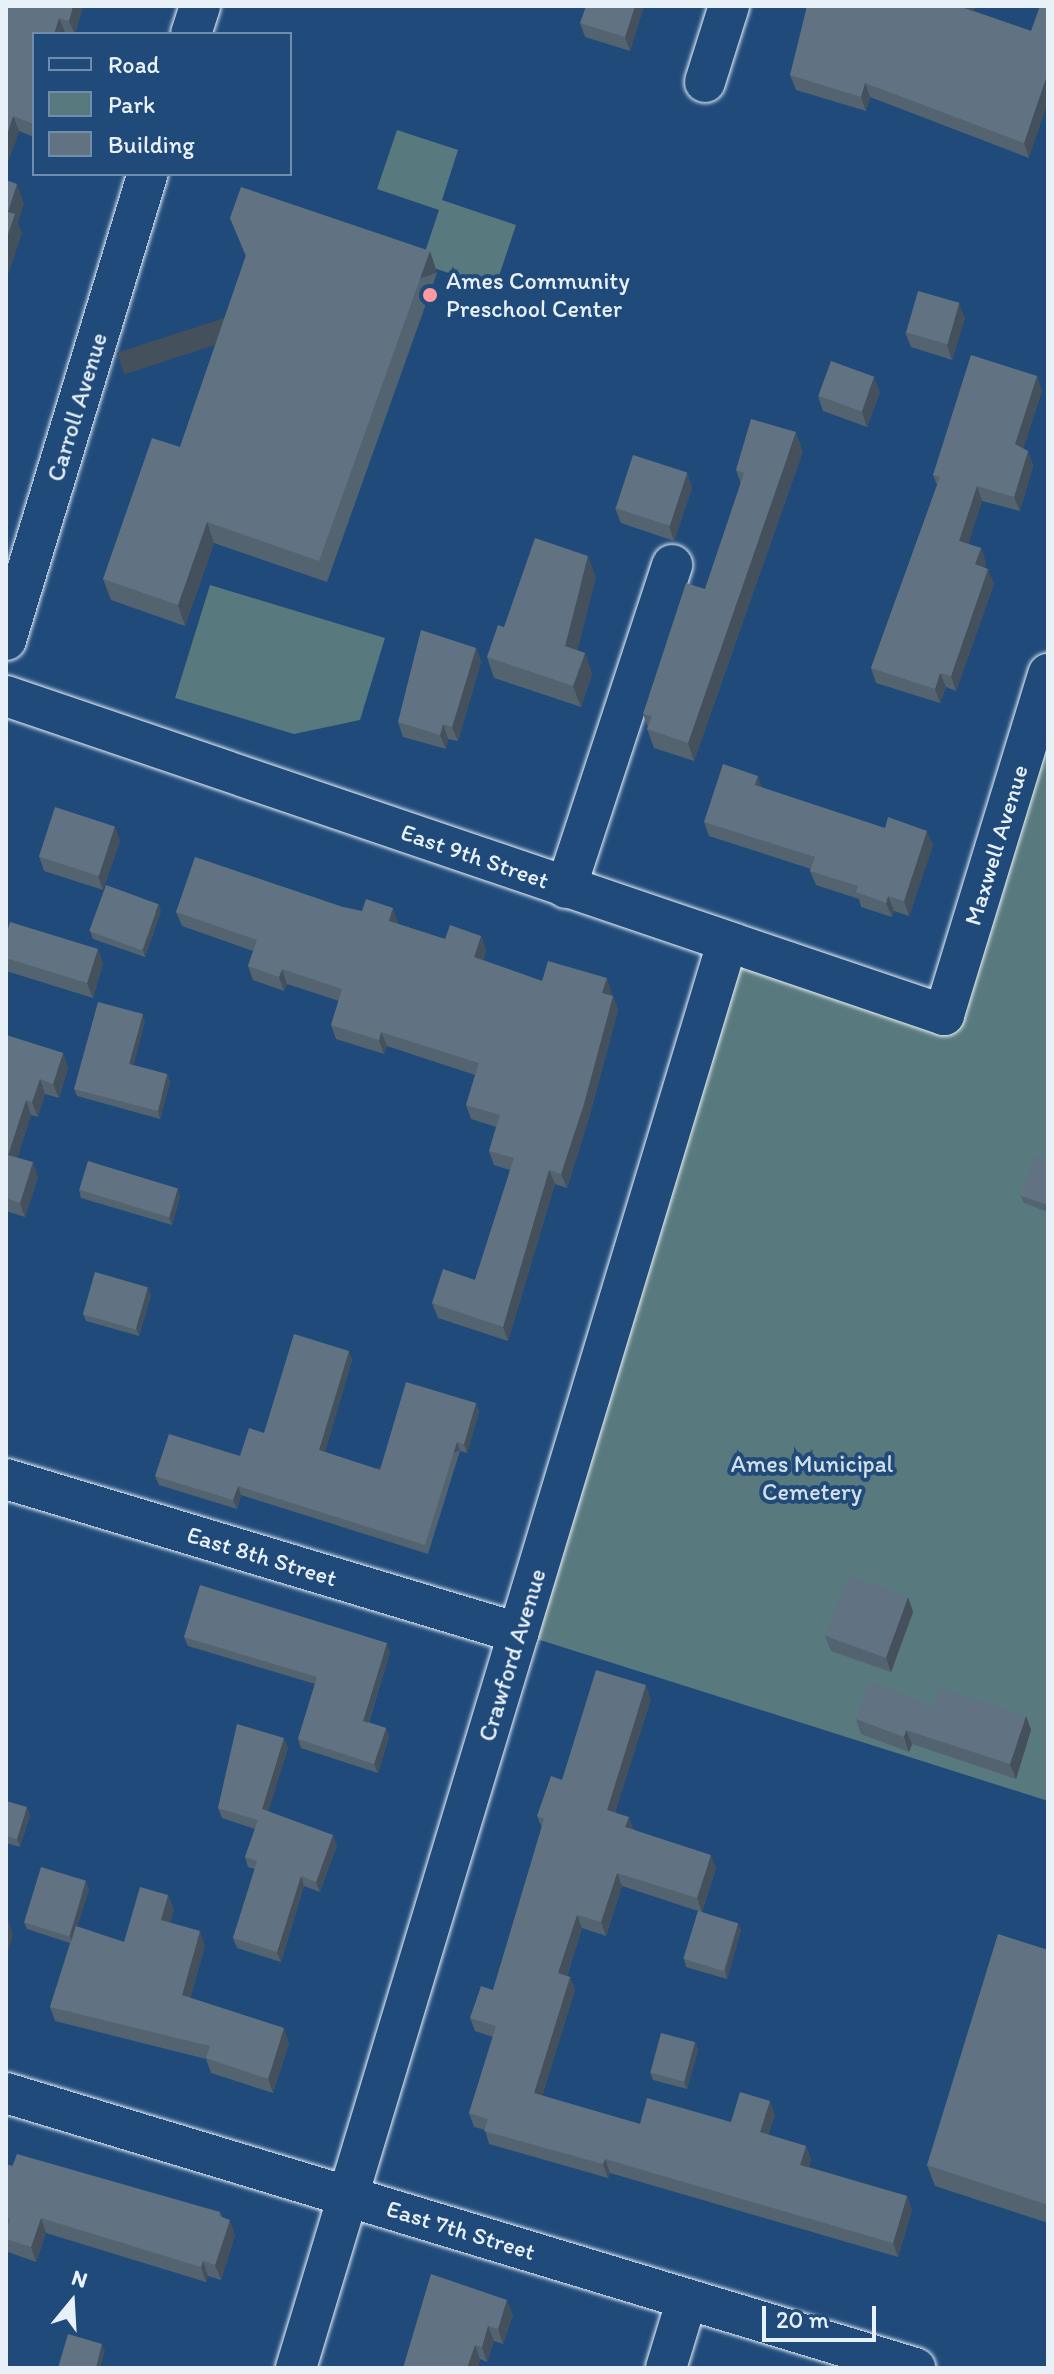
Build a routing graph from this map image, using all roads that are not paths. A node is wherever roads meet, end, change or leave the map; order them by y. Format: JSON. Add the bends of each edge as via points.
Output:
{"nodes":[{"id":1,"x":200,"y":6,"type":"edge"},
{"id":2,"x":729,"y":6,"type":"edge"},
{"id":3,"x":192,"y":32,"type":"edge"},
{"id":4,"x":705,"y":82,"type":"dead end"},
{"id":5,"x":147,"y":176,"type":"edge"},
{"id":6,"x":672,"y":565,"type":"dead end"},
{"id":7,"x":6,"y":640,"type":"edge"},
{"id":8,"x":1048,"y":674,"type":"edge"},
{"id":9,"x":6,"y":696,"type":"edge"},
{"id":10,"x":566,"y":888,"type":"junction"},
{"id":11,"x":727,"y":943,"type":"junction"},
{"id":12,"x":944,"y":1015,"type":"joint"},
{"id":13,"x":6,"y":1479,"type":"edge"},
{"id":14,"x":518,"y":1633,"type":"junction"},
{"id":15,"x":6,"y":2093,"type":"edge"},
{"id":16,"x":348,"y":2196,"type":"junction"},
{"id":17,"x":687,"y":2299,"type":"junction"},
{"id":18,"x":296,"y":2368,"type":"edge"},
{"id":19,"x":666,"y":2368,"type":"edge"},
{"id":20,"x":915,"y":2368,"type":"edge"}],
"edges":[{"from":1,"to":3,"type":"street"},
{"from":2,"to":4,"type":"street"},
{"from":5,"to":7,"type":"street","name":"Carroll Avenue"},
{"from":6,"to":10,"type":"street"},
{"from":8,"to":12,"type":"street","name":"Maxwell Avenue"},
{"from":9,"to":10,"type":"street","name":"East 9th Street"},
{"from":10,"to":11,"type":"street","name":"East 9th Street"},
{"from":11,"to":12,"type":"street","name":"East 9th Street"},
{"from":11,"to":14,"type":"street","name":"Crawford Avenue"},
{"from":13,"to":14,"type":"street","name":"East 8th Street"},
{"from":14,"to":16,"type":"street","name":"Crawford Avenue"},
{"from":15,"to":16,"type":"street","name":"East 7th Street"},
{"from":16,"to":17,"type":"street","name":"East 7th Street"},
{"from":16,"to":18,"type":"street","name":"Crawford Avenue"},
{"from":17,"to":19,"type":"street"},
{"from":17,"to":20,"type":"street","name":"East 7th Street"}]}
